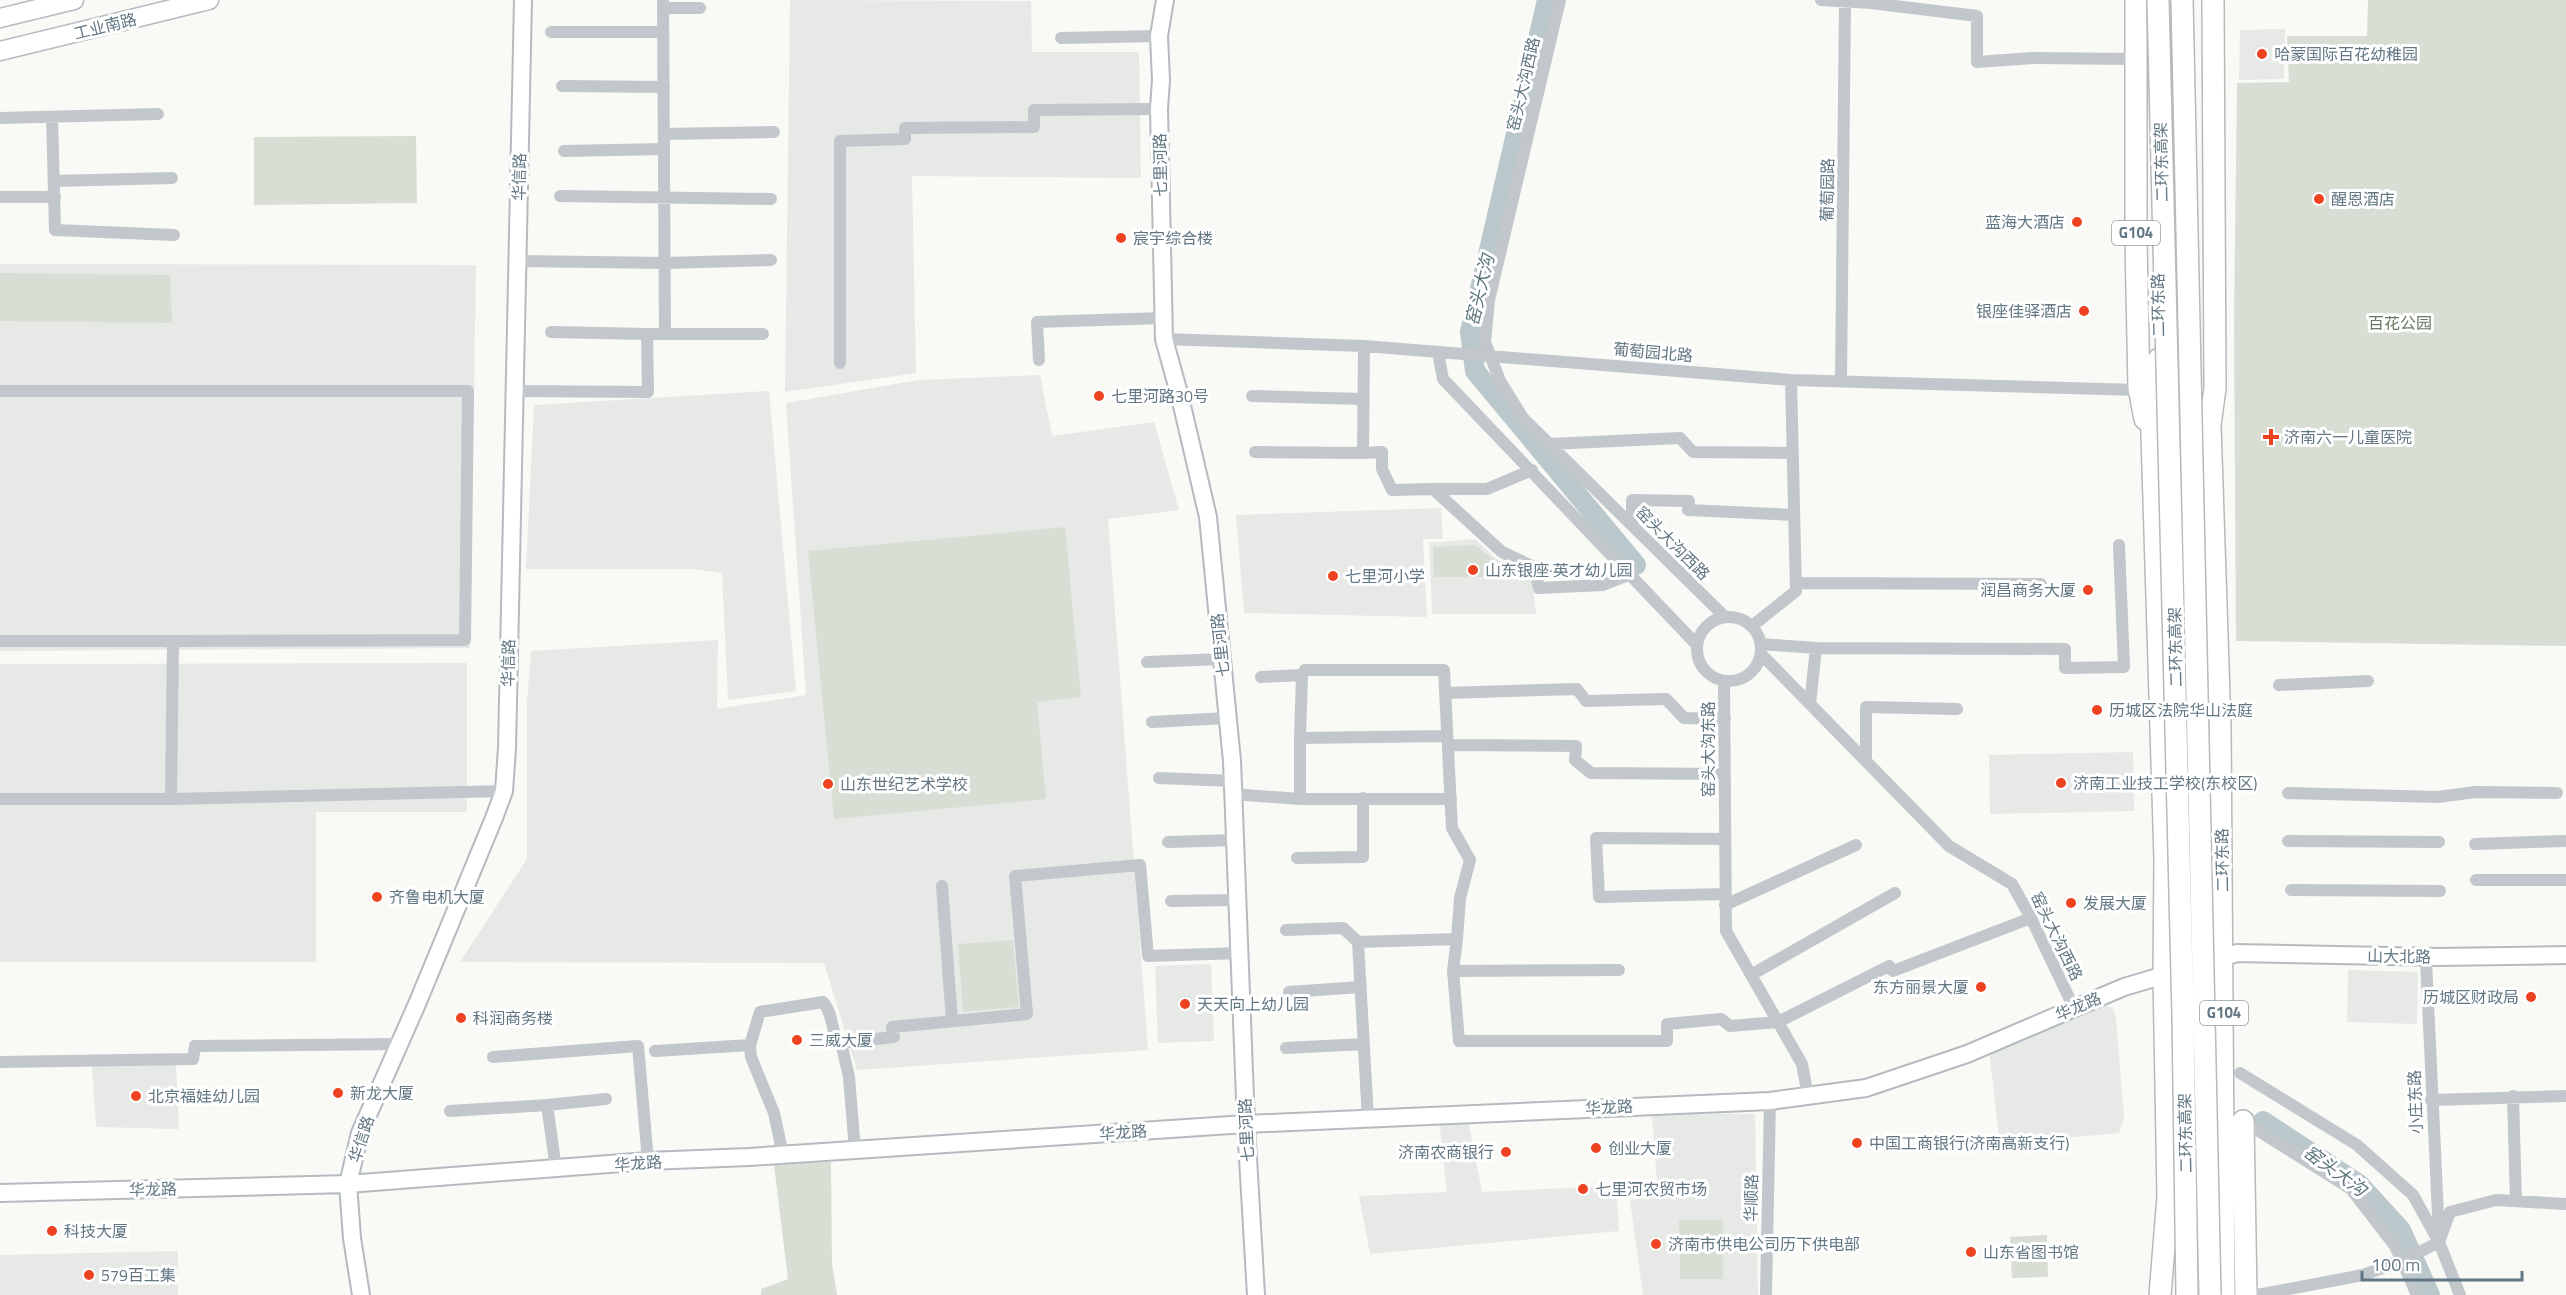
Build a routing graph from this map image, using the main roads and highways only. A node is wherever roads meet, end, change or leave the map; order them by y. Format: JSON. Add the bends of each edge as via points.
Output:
{"nodes":[{"id":1,"x":74,"y":0,"type":"edge"},
{"id":2,"x":209,"y":0,"type":"edge"},
{"id":3,"x":523,"y":0,"type":"edge"},
{"id":4,"x":1165,"y":0,"type":"edge"},
{"id":5,"x":2136,"y":0,"type":"edge"},
{"id":6,"x":2142,"y":0,"type":"edge"},
{"id":7,"x":2153,"y":0,"type":"edge"},
{"id":8,"x":2158,"y":0,"type":"edge"},
{"id":9,"x":2182,"y":0,"type":"edge"},
{"id":10,"x":2190,"y":0,"type":"edge"},
{"id":11,"x":2198,"y":0,"type":"edge"},
{"id":12,"x":2213,"y":0,"type":"edge"},
{"id":13,"x":0,"y":18,"type":"edge"},
{"id":14,"x":0,"y":51,"type":"edge"},
{"id":15,"x":2145,"y":396,"type":"junction"},
{"id":16,"x":2210,"y":425,"type":"junction"},
{"id":17,"x":2566,"y":955,"type":"edge"},
{"id":18,"x":2228,"y":957,"type":"junction"},
{"id":19,"x":2566,"y":960,"type":"edge"},
{"id":20,"x":2164,"y":975,"type":"junction"},
{"id":21,"x":2234,"y":1121,"type":"junction"},
{"id":22,"x":1246,"y":1124,"type":"junction"},
{"id":23,"x":348,"y":1184,"type":"junction"},
{"id":24,"x":0,"y":1193,"type":"edge"},
{"id":25,"x":2168,"y":1197,"type":"junction"},
{"id":26,"x":2225,"y":1208,"type":"junction"},
{"id":27,"x":361,"y":1295,"type":"edge"},
{"id":28,"x":1256,"y":1295,"type":"edge"},
{"id":29,"x":2160,"y":1295,"type":"edge"},
{"id":30,"x":2173,"y":1295,"type":"edge"},
{"id":31,"x":2178,"y":1295,"type":"edge"},
{"id":32,"x":2187,"y":1295,"type":"edge"},
{"id":33,"x":2210,"y":1295,"type":"edge"},
{"id":34,"x":2224,"y":1295,"type":"edge"},
{"id":35,"x":2232,"y":1295,"type":"edge"},
{"id":36,"x":2246,"y":1295,"type":"edge"}],
"edges":[{"from":1,"to":13,"type":"main road","name":"工业南路"},
{"from":2,"to":14,"type":"main road","name":"工业南路"},
{"from":3,"to":23,"type":"main road","name":"华信路","via":[[504,791],[360,1133]]},
{"from":4,"to":22,"type":"main road","name":"七里河路","via":[[1159,36],[1164,339],[1208,517],[1233,788]]},
{"from":5,"to":15,"type":"highway","name":"二环东路","number":"G104","via":[[2136,242]]},
{"from":6,"to":15,"type":"highway"},
{"from":7,"to":15,"type":"highway","name":"二环东路","number":"G104","via":[[2159,378]]},
{"from":8,"to":32,"type":"highway","name":"二环东高架","bridge":true,"via":[[2184,1016]]},
{"from":9,"to":33,"type":"highway","name":"二环东高架","bridge":true},
{"from":10,"to":16,"type":"highway","name":"二环东路","number":"G104","via":[[2198,406]]},
{"from":11,"to":16,"type":"highway"},
{"from":12,"to":16,"type":"highway","name":"二环东路","via":[[2215,388]]},
{"from":15,"to":20,"type":"highway","name":"二环东路","number":"G104","via":[[2153,465]]},
{"from":16,"to":18,"type":"highway","name":"二环东路","number":"G104"},
{"from":17,"to":18,"type":"main road","name":"山大北路","via":[[2237,953]]},
{"from":18,"to":19,"type":"main road","name":"山大北路"},
{"from":18,"to":20,"type":"main road","name":"华龙路"},
{"from":18,"to":21,"type":"highway","name":"二环东路","number":"G104"},
{"from":20,"to":22,"type":"main road","name":"华龙路","via":[[2124,987],[1967,1054],[1866,1088],[1770,1101]]},
{"from":20,"to":25,"type":"highway","name":"二环东路","number":"G104"},
{"from":21,"to":26,"type":"highway","name":"二环东路","number":"G104"},
{"from":21,"to":36,"type":"highway","name":"二环东路"},
{"from":22,"to":23,"type":"main road","name":"华龙路"},
{"from":22,"to":28,"type":"main road","name":"七里河路"},
{"from":23,"to":24,"type":"main road","name":"华龙路"},
{"from":23,"to":27,"type":"main road","name":"华信路"},
{"from":25,"to":29,"type":"highway","name":"二环东路"},
{"from":25,"to":30,"type":"highway"},
{"from":25,"to":31,"type":"highway","name":"二环东路","number":"G104","via":[[2178,1245]]},
{"from":26,"to":34,"type":"highway","name":"二环东路","number":"G104"},
{"from":26,"to":35,"type":"highway"}]}
